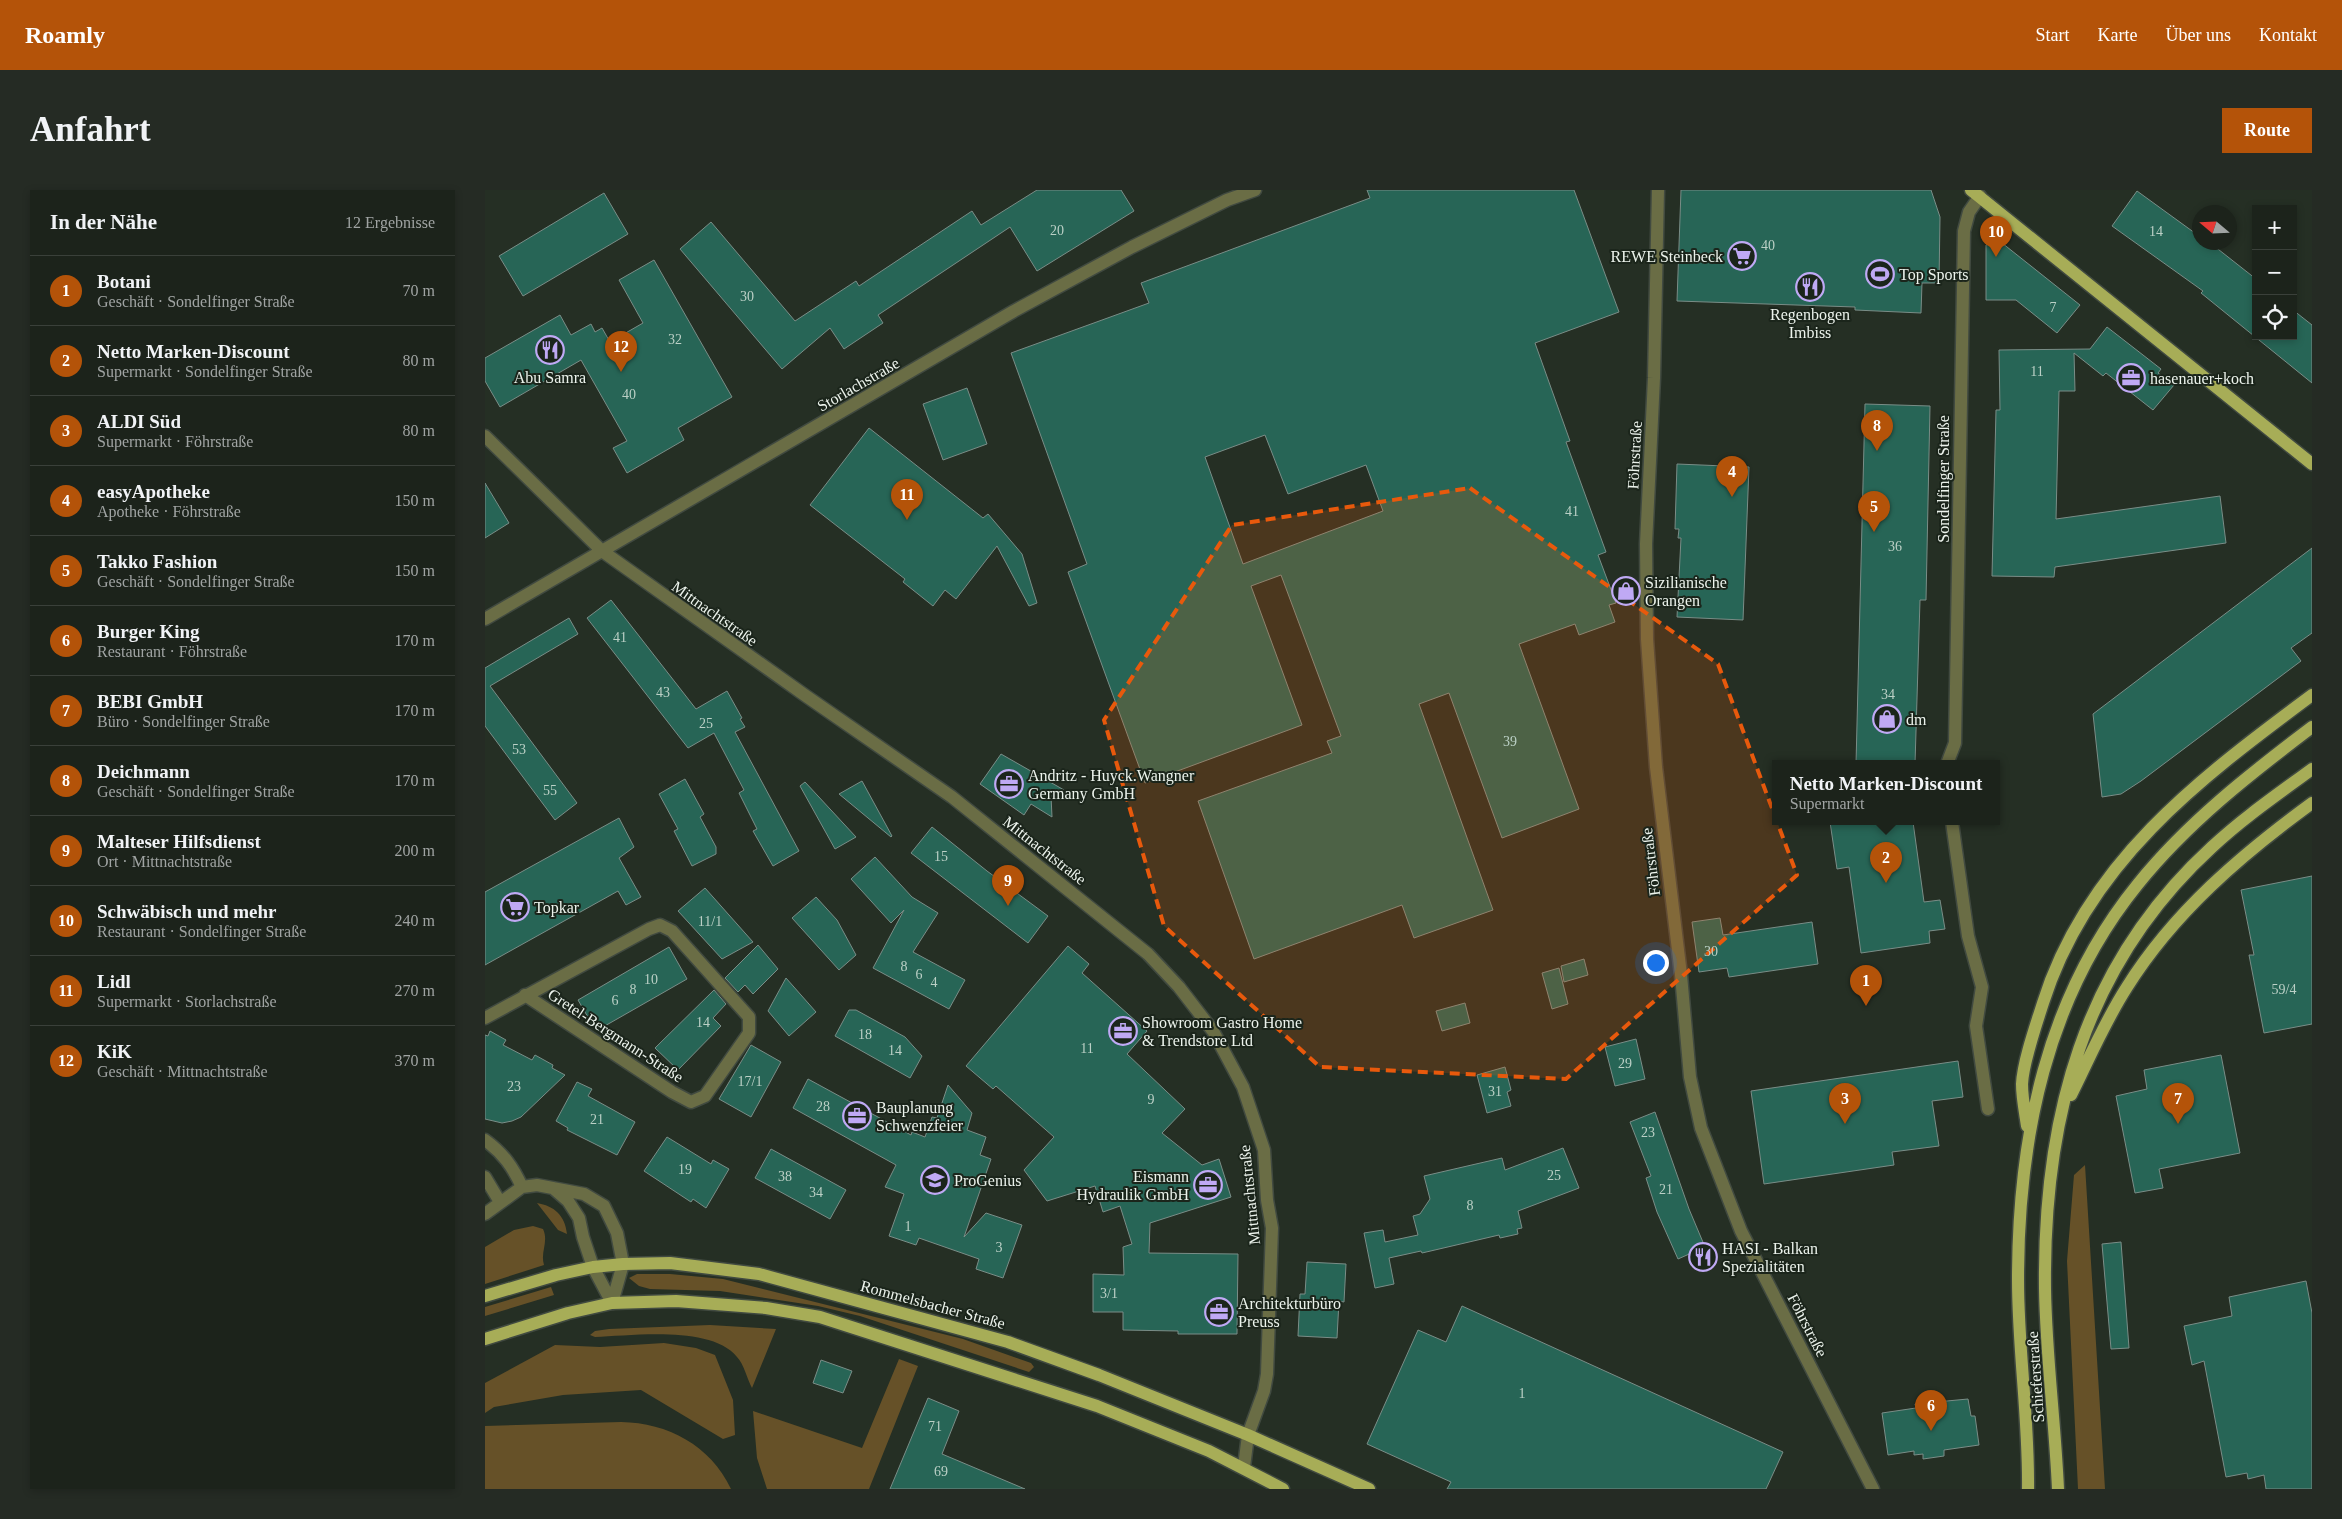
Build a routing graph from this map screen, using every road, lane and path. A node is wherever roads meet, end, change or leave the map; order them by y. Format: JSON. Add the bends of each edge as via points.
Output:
{"nodes":[{"id":1,"x":1255,"y":190,"type":"edge"},
{"id":2,"x":1658,"y":190,"type":"edge"},
{"id":3,"x":1975,"y":193,"type":"edge"},
{"id":4,"x":485,"y":436,"type":"edge"},
{"id":5,"x":2312,"y":464,"type":"edge"},
{"id":6,"x":602,"y":551,"type":"junction"},
{"id":7,"x":485,"y":619,"type":"edge"},
{"id":8,"x":2312,"y":695,"type":"edge"},
{"id":9,"x":2312,"y":727,"type":"edge"},
{"id":10,"x":1949,"y":760,"type":"edge"},
{"id":11,"x":2312,"y":769,"type":"edge"},
{"id":12,"x":2312,"y":803,"type":"edge"},
{"id":13,"x":1952,"y":825,"type":"edge"},
{"id":14,"x":525,"y":995,"type":"junction"},
{"id":15,"x":485,"y":1018,"type":"edge"},
{"id":16,"x":1988,"y":1109,"type":"dead end"},
{"id":17,"x":2061,"y":1112,"type":"junction"},
{"id":18,"x":485,"y":1140,"type":"edge"},
{"id":19,"x":2028,"y":1140,"type":"junction"},
{"id":20,"x":485,"y":1177,"type":"edge"},
{"id":21,"x":552,"y":1186,"type":"junction"},
{"id":22,"x":522,"y":1187,"type":"junction"},
{"id":23,"x":500,"y":1202,"type":"junction"},
{"id":24,"x":485,"y":1214,"type":"edge"},
{"id":25,"x":623,"y":1264,"type":"junction"},
{"id":26,"x":593,"y":1267,"type":"junction"},
{"id":27,"x":485,"y":1296,"type":"edge"},
{"id":28,"x":612,"y":1303,"type":"junction"},
{"id":29,"x":485,"y":1339,"type":"edge"},
{"id":30,"x":1248,"y":1435,"type":"junction"},
{"id":31,"x":1244,"y":1467,"type":"junction"},
{"id":32,"x":1351,"y":1485,"type":"edge"},
{"id":33,"x":1283,"y":1489,"type":"edge"},
{"id":34,"x":1369,"y":1489,"type":"edge"},
{"id":35,"x":1873,"y":1489,"type":"edge"},
{"id":36,"x":2028,"y":1489,"type":"edge"},
{"id":37,"x":2058,"y":1489,"type":"edge"}],
"edges":[{"from":1,"to":6,"type":"street","name":"Storlachstraße","via":[[1227,200],[1132,247],[1014,311]]},
{"from":2,"to":35,"type":"street","name":"Föhrstraße","via":[[1646,544],[1647,639],[1656,767],[1690,1077],[1701,1128],[1741,1230]]},
{"from":3,"to":5,"type":"main road","name":"Sondelfinger Straße"},
{"from":3,"to":10,"type":"street","name":"Sondelfinger Straße","via":[[1964,231],[1955,743]]},
{"from":4,"to":6,"type":"street","name":"Mittnachtstraße"},
{"from":6,"to":7,"type":"street","name":"Storlachstraße"},
{"from":6,"to":30,"type":"street","name":"Mittnachtstraße","via":[[952,797],[1148,954],[1213,1031],[1243,1088],[1264,1150],[1272,1228],[1267,1374]]},
{"from":8,"to":19,"type":"main road","via":[[2217,767],[2174,805],[2137,842],[2090,902],[2064,947],[2033,1035],[2022,1084]]},
{"from":9,"to":19,"type":"main road","via":[[2247,777],[2189,829],[2138,884],[2116,914],[2077,979],[2055,1030],[2036,1095]]},
{"from":11,"to":17,"type":"main road","via":[[2211,847],[2140,929],[2116,964],[2087,1024]]},
{"from":12,"to":17,"type":"main road","via":[[2232,866],[2162,938],[2115,1007]]},
{"from":13,"to":16,"type":"street","via":[[1968,936],[1982,987],[1976,1026]]},
{"from":14,"to":14,"type":"street","name":"Gretel-Bergmann-Straße","via":[[660,925],[672,932],[749,1017],[749,1033],[705,1096],[691,1102]]},
{"from":14,"to":15,"type":"street","name":"Gretel-Bergmann-Straße"},
{"from":17,"to":37,"type":"main road","name":"Schieferstraße","via":[[2048,1200],[2045,1262]]},
{"from":18,"to":22,"type":"street","via":[[503,1154]]},
{"from":19,"to":36,"type":"main road","name":"Schieferstraße","via":[[2021,1194],[2018,1262]]},
{"from":20,"to":23,"type":"street"},
{"from":21,"to":22,"type":"street"},
{"from":21,"to":25,"type":"street","via":[[584,1194],[604,1206],[617,1233]]},
{"from":21,"to":26,"type":"street","via":[[568,1201],[579,1218]]},
{"from":22,"to":23,"type":"street"},
{"from":23,"to":24,"type":"street"},
{"from":25,"to":26,"type":"main road","name":"Rommelsbacher Straße"},
{"from":25,"to":28,"type":"street"},
{"from":25,"to":30,"type":"main road","name":"Rommelsbacher Straße","via":[[701,1266],[759,1274],[805,1286],[1007,1342]]},
{"from":26,"to":27,"type":"main road","name":"Rommelsbacher Straße","via":[[556,1274]]},
{"from":26,"to":28,"type":"street"},
{"from":28,"to":29,"type":"main road"},
{"from":28,"to":31,"type":"main road","via":[[676,1301],[766,1308],[820,1317],[1097,1406]]},
{"from":30,"to":31,"type":"street","name":"Mittnachtstraße"},
{"from":30,"to":32,"type":"main road","name":"Rommelsbacher Straße"},
{"from":31,"to":33,"type":"main road"},
{"from":32,"to":34,"type":"main road","name":"Rommelsbacher Straße"}]}
